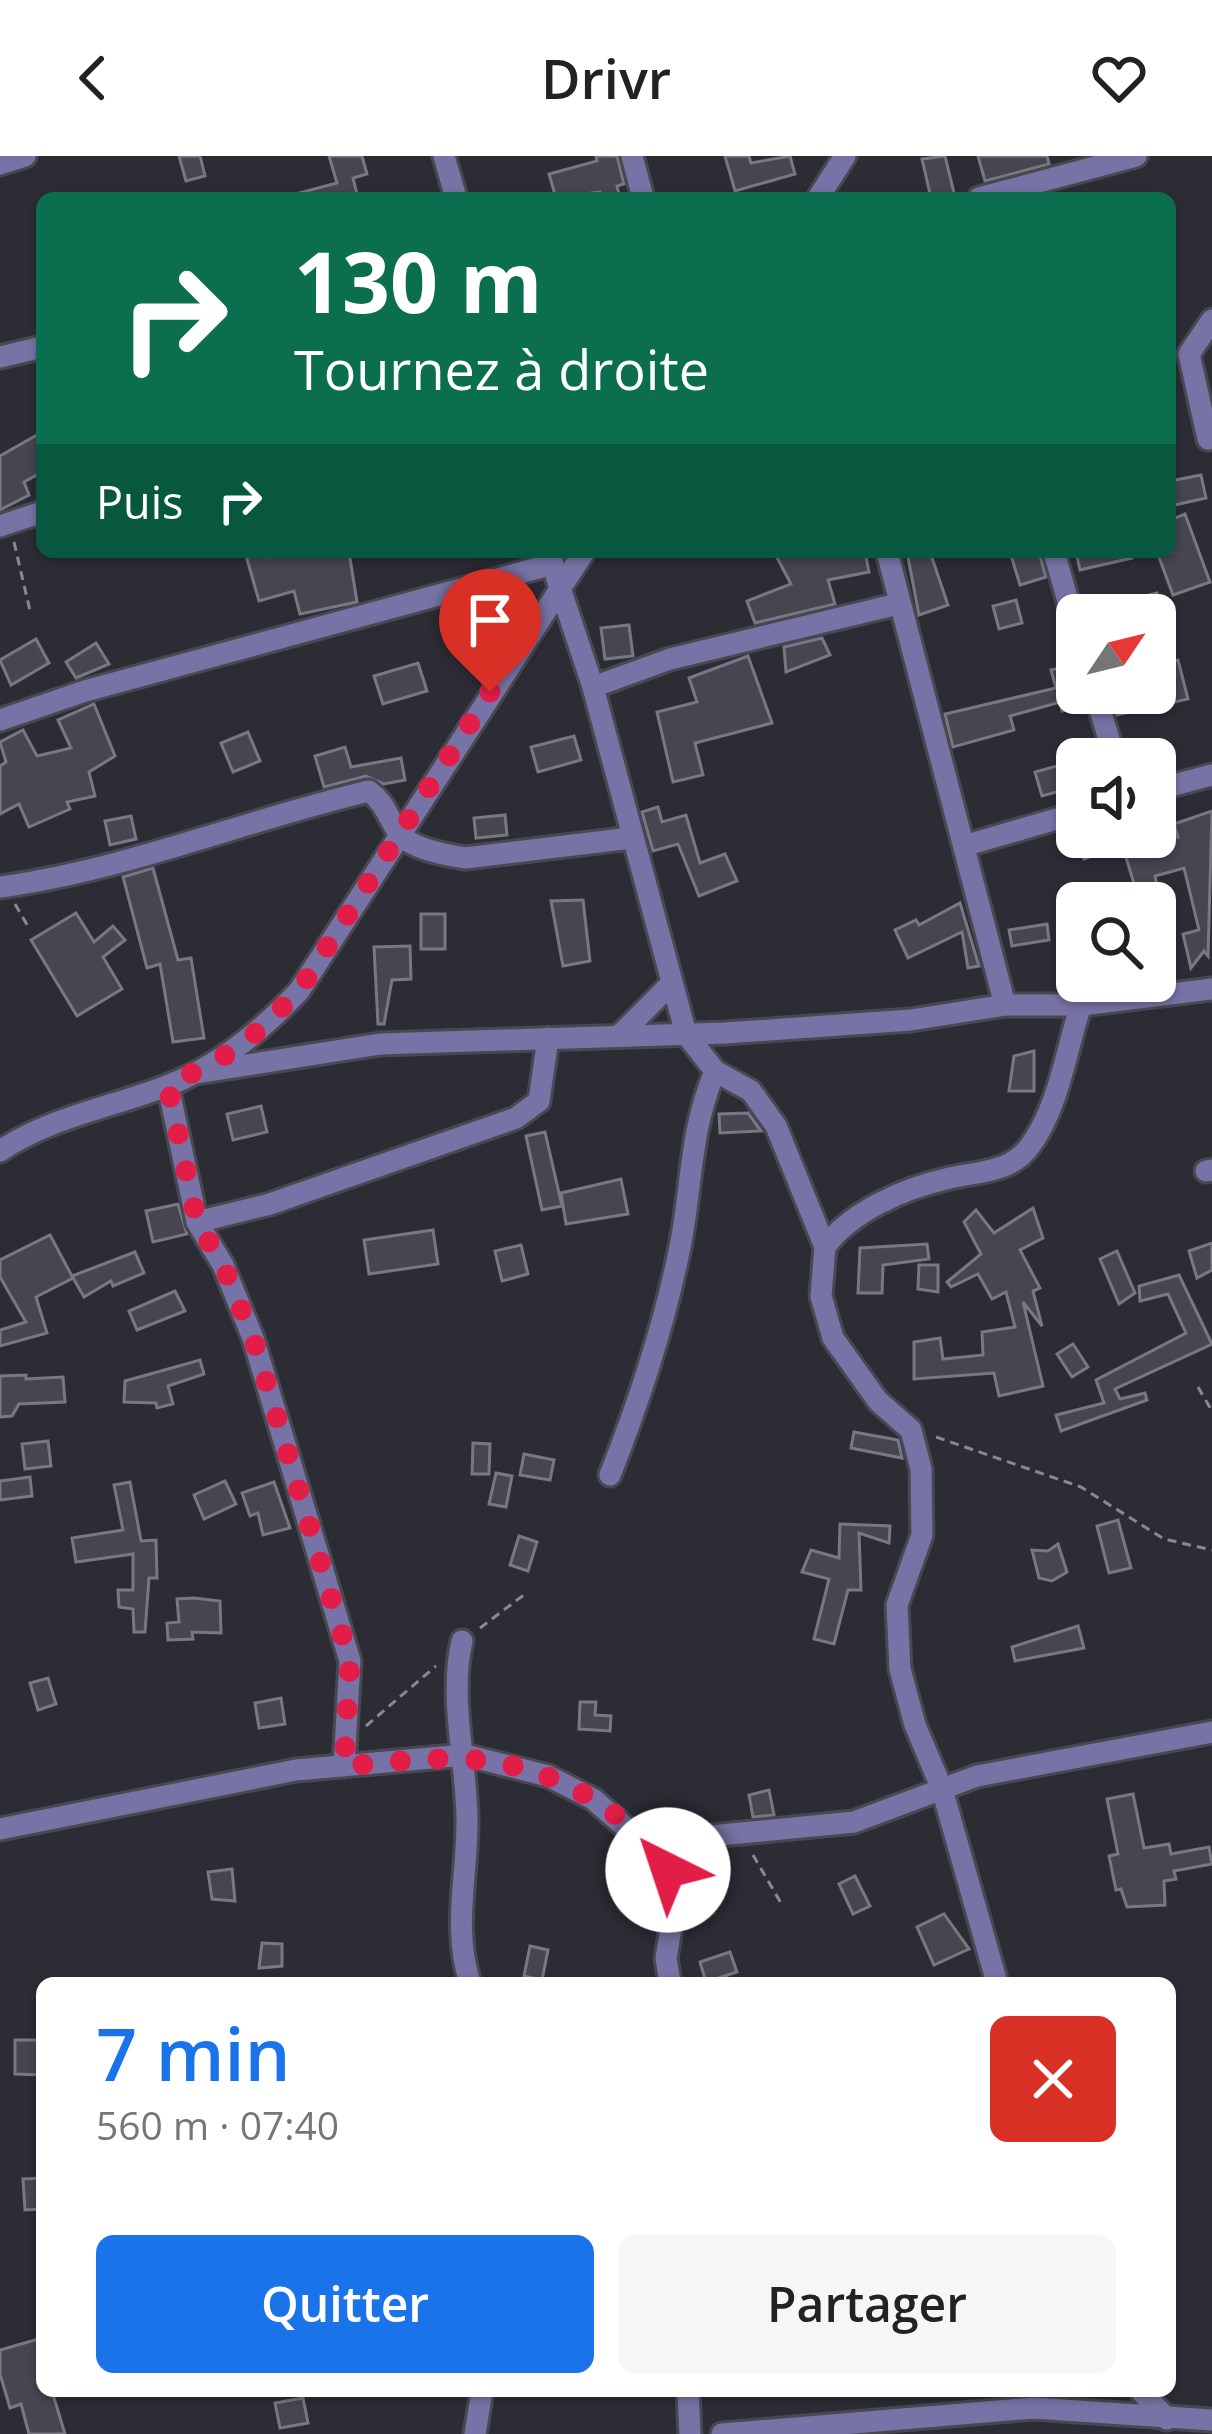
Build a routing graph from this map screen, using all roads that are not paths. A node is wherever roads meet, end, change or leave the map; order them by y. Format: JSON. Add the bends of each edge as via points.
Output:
{"nodes":[{"id":1,"x":25,"y":156,"type":"edge"},
{"id":2,"x":444,"y":156,"type":"edge"},
{"id":3,"x":632,"y":156,"type":"edge"},
{"id":4,"x":845,"y":156,"type":"edge"},
{"id":5,"x":1136,"y":156,"type":"edge"},
{"id":6,"x":0,"y":164,"type":"edge"},
{"id":7,"x":454,"y":192,"type":"edge"},
{"id":8,"x":641,"y":192,"type":"edge"},
{"id":9,"x":822,"y":192,"type":"edge"},
{"id":10,"x":1001,"y":192,"type":"edge"},
{"id":11,"x":1212,"y":320,"type":"edge"},
{"id":12,"x":36,"y":348,"type":"edge"},
{"id":13,"x":0,"y":357,"type":"edge"},
{"id":14,"x":1208,"y":439,"type":"dead end"},
{"id":15,"x":36,"y":514,"type":"edge"},
{"id":16,"x":3,"y":525,"type":"edge"},
{"id":17,"x":888,"y":558,"type":"edge"},
{"id":18,"x":1056,"y":558,"type":"edge"},
{"id":19,"x":554,"y":567,"type":"edge"},
{"id":20,"x":1066,"y":594,"type":"edge"},
{"id":21,"x":898,"y":604,"type":"junction"},
{"id":22,"x":592,"y":687,"type":"junction"},
{"id":23,"x":0,"y":720,"type":"edge"},
{"id":24,"x":1212,"y":775,"type":"edge"},
{"id":25,"x":1176,"y":784,"type":"edge"},
{"id":26,"x":1056,"y":819,"type":"edge"},
{"id":27,"x":399,"y":834,"type":"junction"},
{"id":28,"x":631,"y":838,"type":"junction"},
{"id":29,"x":967,"y":845,"type":"junction"},
{"id":30,"x":3,"y":887,"type":"edge"},
{"id":31,"x":670,"y":985,"type":"junction"},
{"id":32,"x":1212,"y":989,"type":"edge"},
{"id":33,"x":1005,"y":1005,"type":"junction"},
{"id":34,"x":1081,"y":1005,"type":"junction"},
{"id":35,"x":686,"y":1034,"type":"junction"},
{"id":36,"x":619,"y":1036,"type":"junction"},
{"id":37,"x":548,"y":1038,"type":"junction"},
{"id":38,"x":715,"y":1070,"type":"junction"},
{"id":39,"x":196,"y":1073,"type":"junction"},
{"id":40,"x":168,"y":1086,"type":"junction"},
{"id":41,"x":32,"y":1129,"type":"junction"},
{"id":42,"x":0,"y":1136,"type":"edge"},
{"id":43,"x":0,"y":1151,"type":"edge"},
{"id":44,"x":197,"y":1222,"type":"junction"},
{"id":45,"x":825,"y":1247,"type":"junction"},
{"id":46,"x":610,"y":1474,"type":"dead end"},
{"id":47,"x":462,"y":1641,"type":"road end"},
{"id":48,"x":1212,"y":1732,"type":"edge"},
{"id":49,"x":465,"y":1755,"type":"junction"},
{"id":50,"x":344,"y":1766,"type":"junction"},
{"id":51,"x":942,"y":1789,"type":"junction"},
{"id":52,"x":0,"y":1829,"type":"edge"},
{"id":53,"x":660,"y":1841,"type":"junction"},
{"id":54,"x":469,"y":1977,"type":"edge"},
{"id":55,"x":669,"y":1977,"type":"edge"},
{"id":56,"x":995,"y":1977,"type":"edge"},
{"id":57,"x":481,"y":2397,"type":"edge"},
{"id":58,"x":688,"y":2397,"type":"edge"},
{"id":59,"x":1147,"y":2397,"type":"edge"},
{"id":60,"x":1034,"y":2399,"type":"edge"},
{"id":61,"x":1167,"y":2419,"type":"junction"},
{"id":62,"x":1198,"y":2425,"type":"edge"},
{"id":63,"x":804,"y":2432,"type":"edge"},
{"id":64,"x":475,"y":2434,"type":"edge"},
{"id":65,"x":690,"y":2434,"type":"edge"},
{"id":66,"x":722,"y":2434,"type":"edge"}],
"edges":[{"from":1,"to":6,"type":"street"},
{"from":2,"to":7,"type":"street"},
{"from":3,"to":8,"type":"street"},
{"from":4,"to":9,"type":"street"},
{"from":5,"to":10,"type":"street"},
{"from":11,"to":14,"type":"street","via":[[1189,354]]},
{"from":12,"to":13,"type":"street"},
{"from":15,"to":16,"type":"street"},
{"from":17,"to":21,"type":"street"},
{"from":18,"to":20,"type":"street"},
{"from":19,"to":22,"type":"street"},
{"from":19,"to":23,"type":"street"},
{"from":19,"to":27,"type":"street"},
{"from":21,"to":22,"type":"street","via":[[670,659]]},
{"from":21,"to":29,"type":"street"},
{"from":22,"to":28,"type":"street"},
{"from":24,"to":25,"type":"street"},
{"from":26,"to":29,"type":"street"},
{"from":27,"to":28,"type":"street","via":[[465,858]]},
{"from":27,"to":30,"type":"street","via":[[384,802],[369,791],[73,878]]},
{"from":27,"to":39,"type":"street","via":[[299,991],[242,1046]]},
{"from":28,"to":31,"type":"street"},
{"from":29,"to":33,"type":"street"},
{"from":31,"to":35,"type":"street"},
{"from":31,"to":36,"type":"street"},
{"from":32,"to":34,"type":"street"},
{"from":33,"to":34,"type":"street"},
{"from":33,"to":35,"type":"street"},
{"from":34,"to":45,"type":"street","via":[[1029,1149],[984,1174],[899,1194]]},
{"from":35,"to":36,"type":"street"},
{"from":35,"to":38,"type":"street"},
{"from":36,"to":37,"type":"street"},
{"from":37,"to":39,"type":"street","via":[[380,1043]]},
{"from":37,"to":44,"type":"street","via":[[539,1101],[516,1118]]},
{"from":38,"to":45,"type":"street","via":[[751,1091],[776,1126]]},
{"from":38,"to":46,"type":"street","via":[[692,1136],[680,1251],[649,1378]]},
{"from":39,"to":40,"type":"street"},
{"from":40,"to":41,"type":"street"},
{"from":40,"to":44,"type":"street"},
{"from":41,"to":42,"type":"street"},
{"from":41,"to":43,"type":"street"},
{"from":44,"to":50,"type":"street","via":[[253,1338],[350,1661]]},
{"from":45,"to":51,"type":"street","via":[[821,1296],[833,1338],[878,1401],[911,1430],[925,1499],[915,1564],[897,1605],[900,1669]]},
{"from":47,"to":49,"type":"street","via":[[457,1699]]},
{"from":48,"to":51,"type":"street","via":[[1007,1769]]},
{"from":49,"to":50,"type":"street"},
{"from":49,"to":53,"type":"street","via":[[548,1776]]},
{"from":49,"to":54,"type":"street","via":[[468,1862],[458,1919]]},
{"from":50,"to":52,"type":"street"},
{"from":51,"to":53,"type":"street","via":[[854,1822]]},
{"from":51,"to":56,"type":"street"},
{"from":53,"to":55,"type":"street","via":[[675,1905]]},
{"from":57,"to":64,"type":"street"},
{"from":58,"to":65,"type":"street"},
{"from":59,"to":61,"type":"street"},
{"from":60,"to":61,"type":"street"},
{"from":60,"to":63,"type":"street"},
{"from":61,"to":62,"type":"street"},
{"from":63,"to":66,"type":"street"}]}
